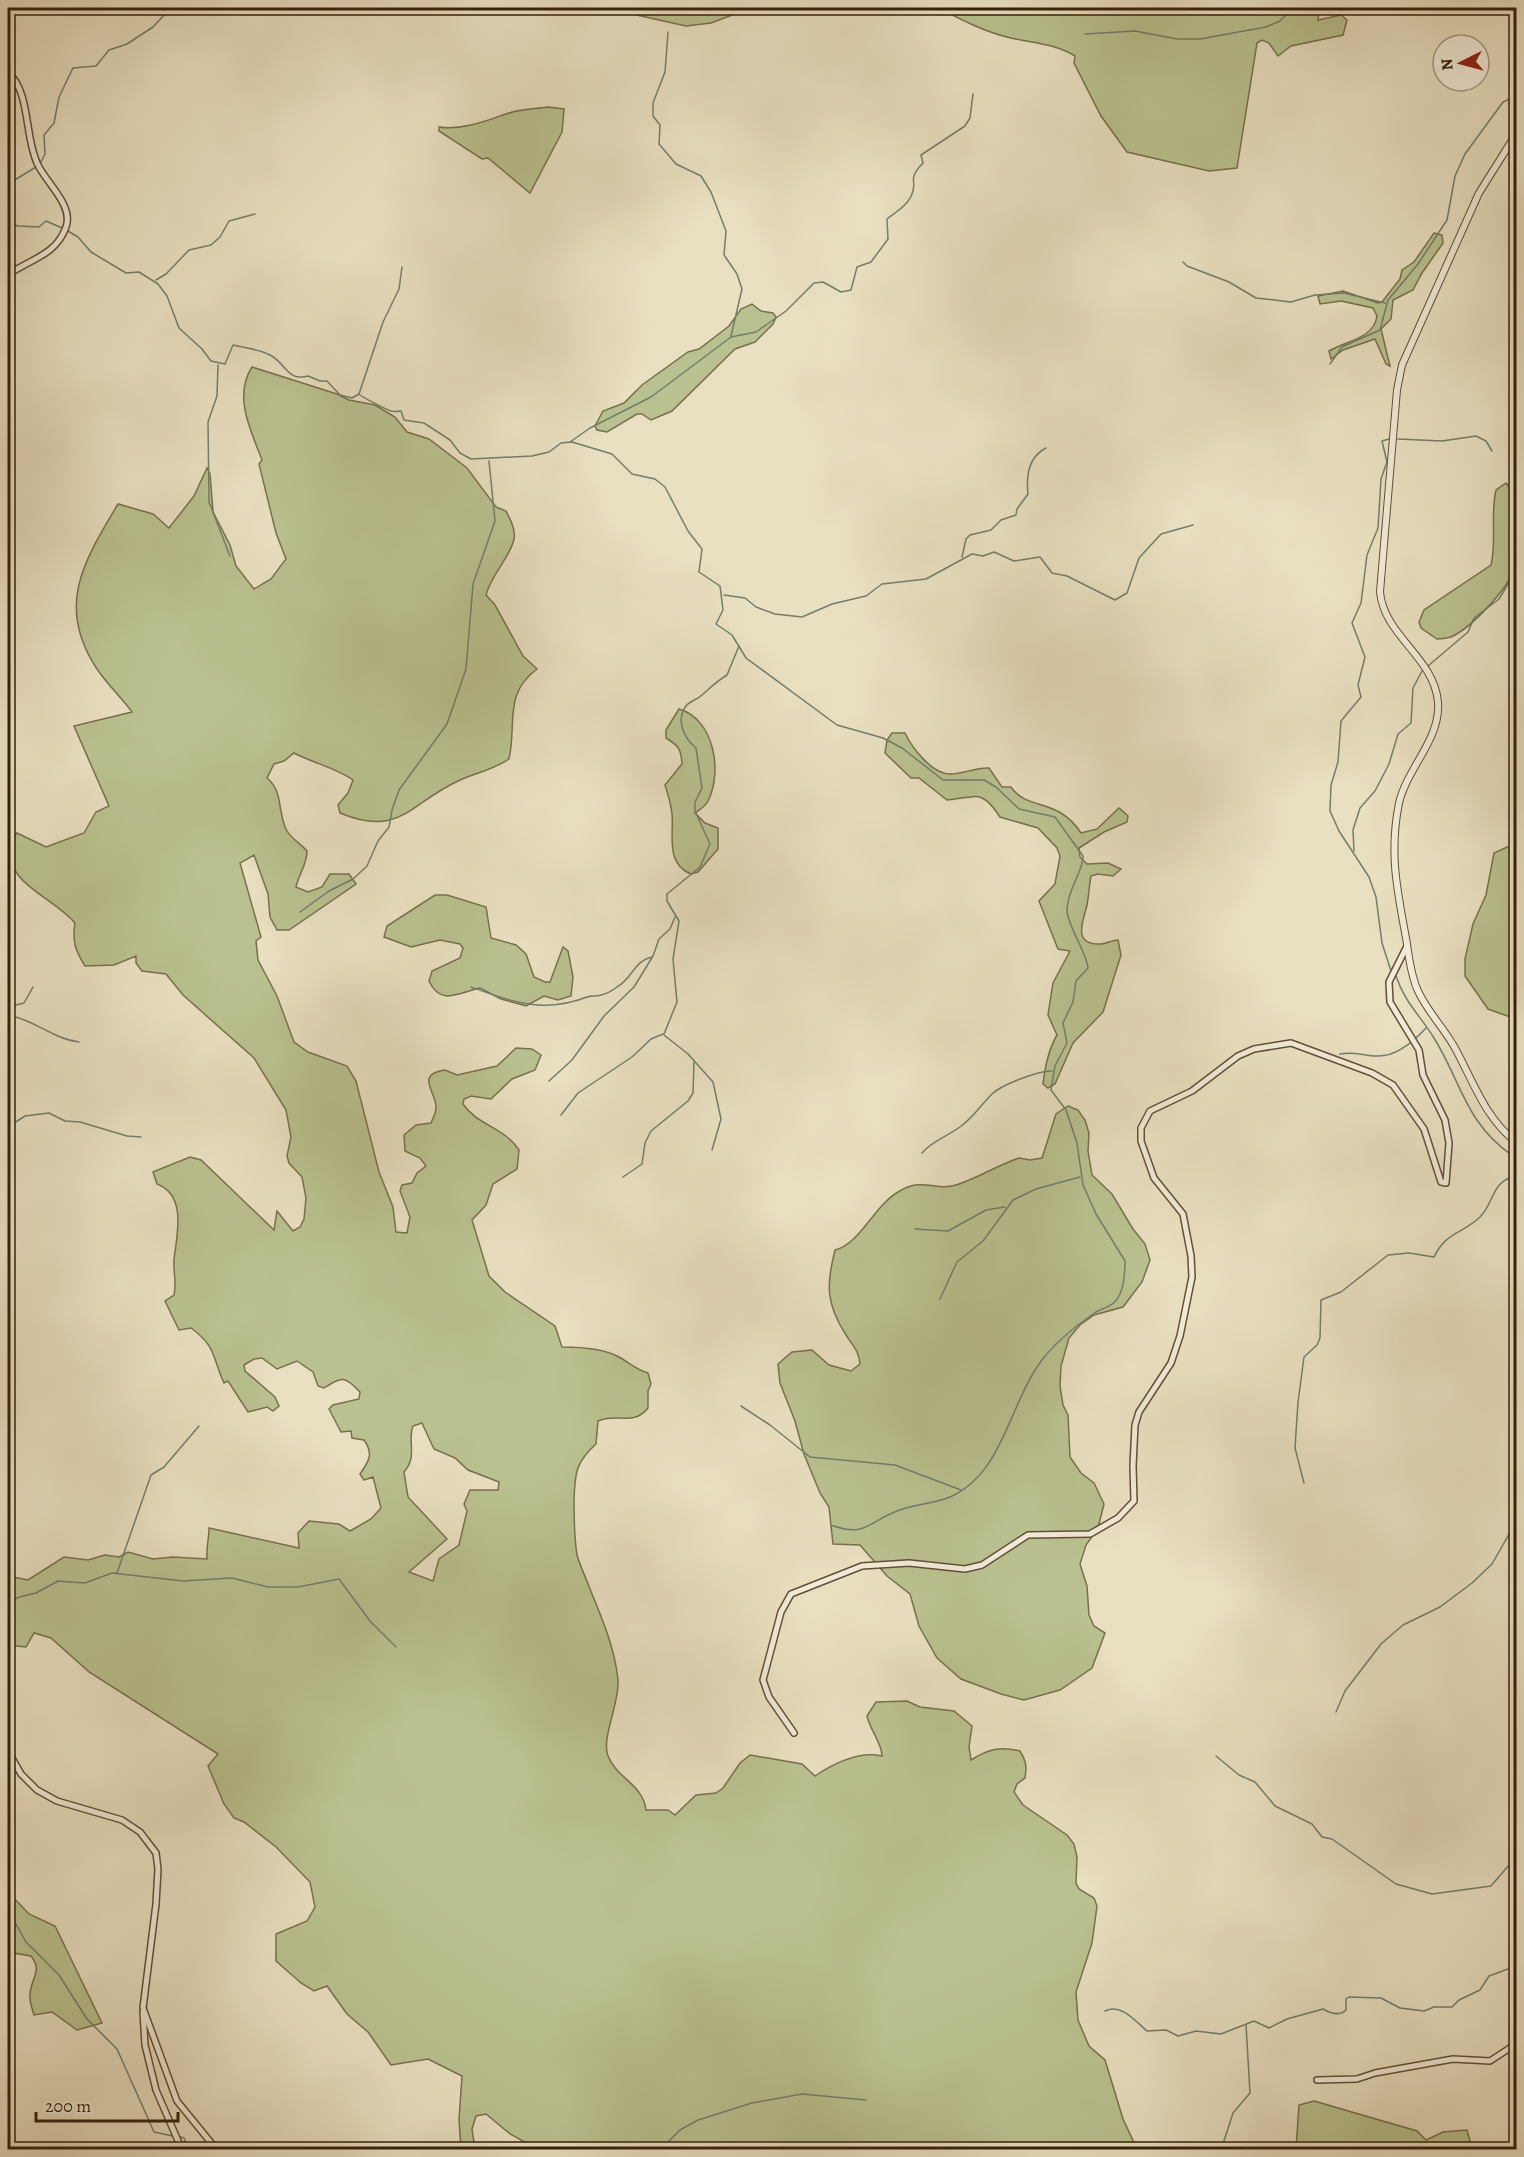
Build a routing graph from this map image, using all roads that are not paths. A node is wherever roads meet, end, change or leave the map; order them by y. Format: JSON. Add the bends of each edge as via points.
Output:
{"nodes":[{"id":1,"x":8,"y":72,"type":"edge"},
{"id":2,"x":1516,"y":134,"type":"edge"},
{"id":3,"x":8,"y":275,"type":"edge"},
{"id":4,"x":1407,"y":946,"type":"junction"},
{"id":5,"x":1516,"y":1142,"type":"edge"},
{"id":6,"x":794,"y":1733,"type":"dead end"},
{"id":7,"x":8,"y":1751,"type":"edge"},
{"id":8,"x":143,"y":2008,"type":"junction"},
{"id":9,"x":1516,"y":2044,"type":"edge"},
{"id":10,"x":1317,"y":2080,"type":"dead end"},
{"id":11,"x":182,"y":2150,"type":"edge"},
{"id":12,"x":217,"y":2150,"type":"edge"}],
"edges":[{"from":1,"to":3,"type":"street","via":[[19,86],[37,163],[66,208],[68,224],[52,249]]},
{"from":2,"to":4,"type":"street","via":[[1479,193],[1405,357],[1397,390],[1381,605],[1393,628],[1427,670],[1438,702],[1431,735],[1403,788],[1394,834],[1393,868]]},
{"from":4,"to":5,"type":"street","via":[[1419,993],[1455,1047],[1481,1100]]},
{"from":4,"to":6,"type":"street","via":[[1389,982],[1390,1002],[1419,1050],[1423,1075],[1445,1120],[1449,1143],[1446,1183],[1441,1182],[1416,1114],[1393,1085],[1372,1073],[1291,1043],[1238,1056],[1192,1091],[1150,1111],[1141,1128],[1141,1141],[1154,1178],[1183,1214],[1192,1277],[1171,1363],[1139,1412],[1135,1425],[1134,1501],[1118,1518],[1090,1534],[1028,1535],[982,1565],[965,1569],[909,1563],[862,1566],[791,1594],[781,1612],[763,1680],[768,1697]]},
{"from":7,"to":8,"type":"street","via":[[21,1774],[37,1790],[57,1801],[122,1820],[140,1832],[156,1853],[156,1904]]},
{"from":8,"to":11,"type":"street","via":[[145,2045],[153,2081]]},
{"from":8,"to":12,"type":"street","via":[[177,2101]]},
{"from":9,"to":10,"type":"street","via":[[1490,2061],[1453,2059],[1358,2079]]}]}
